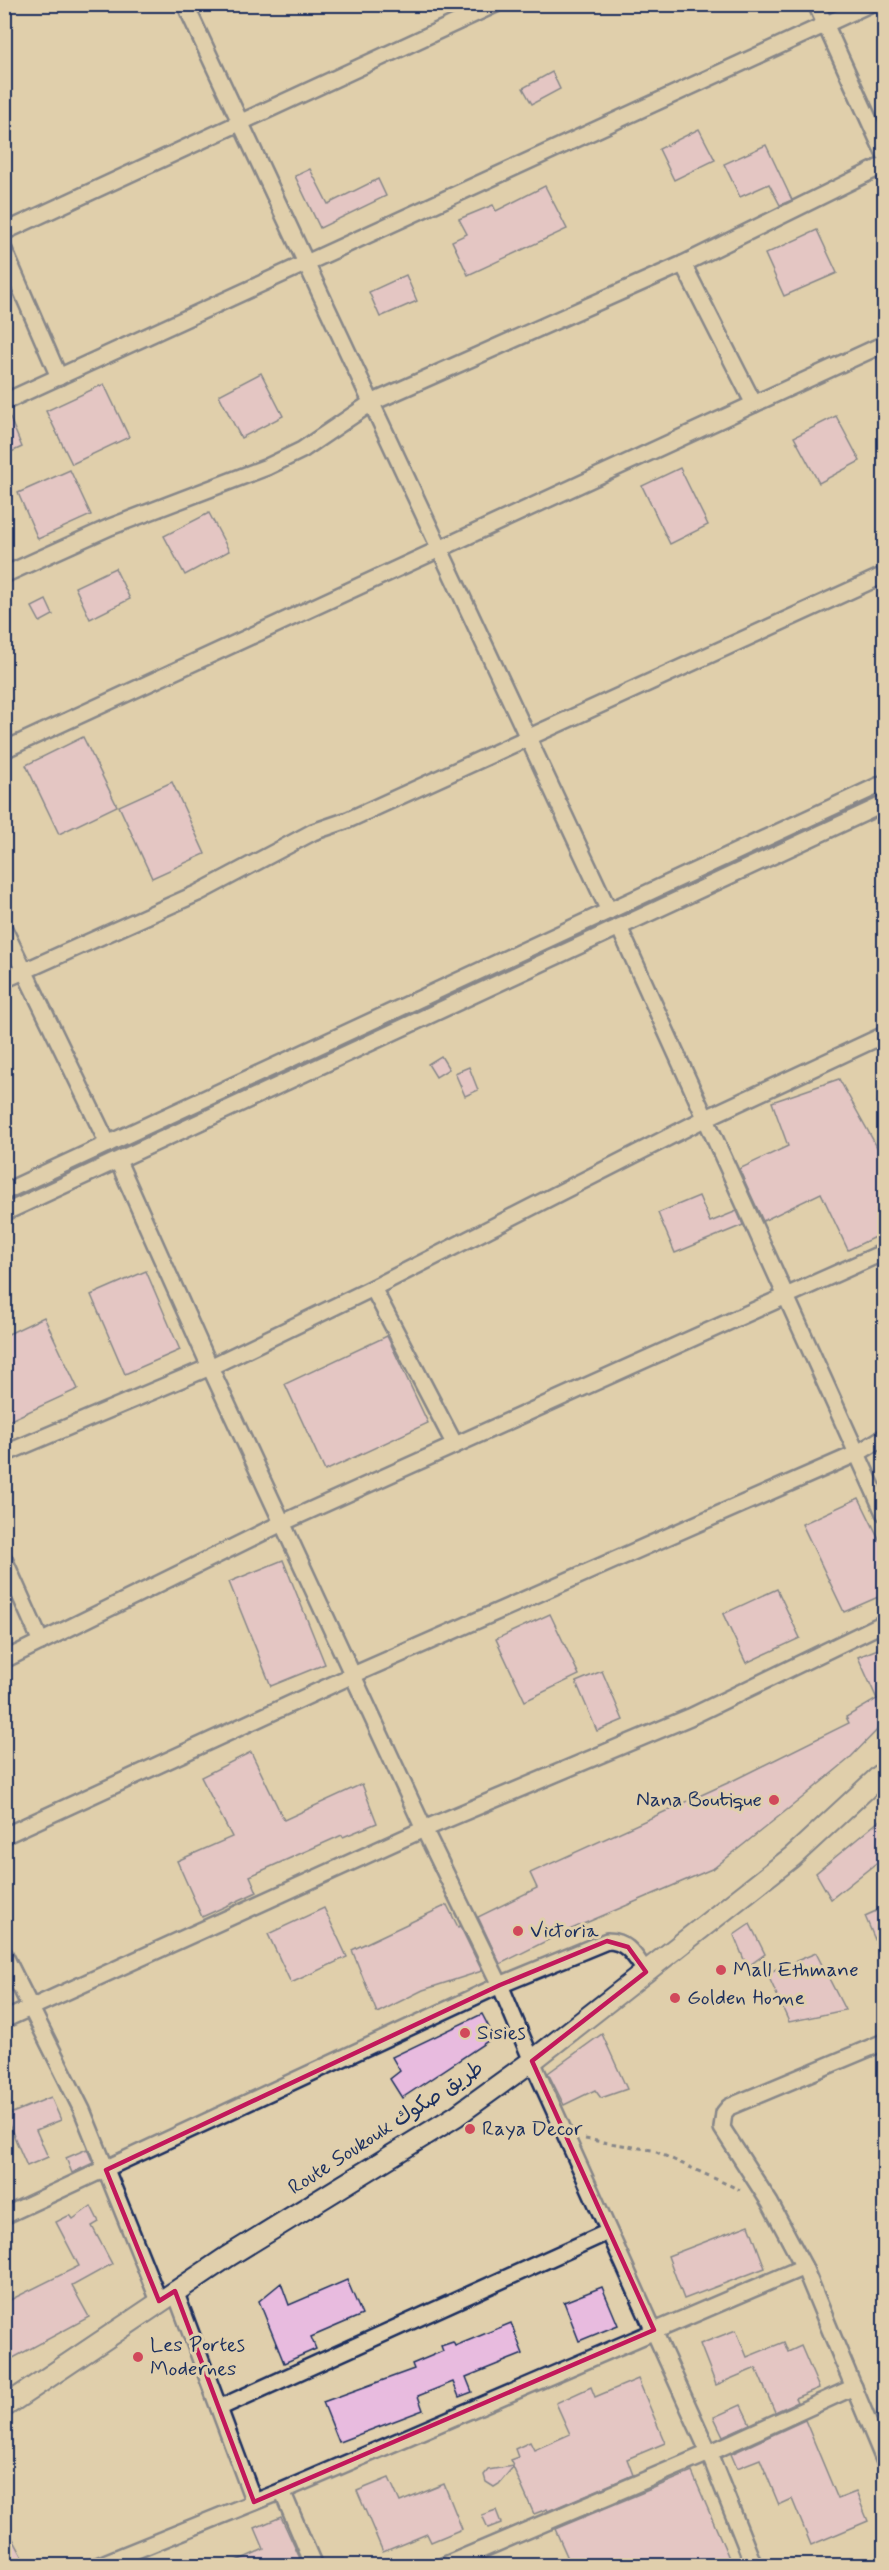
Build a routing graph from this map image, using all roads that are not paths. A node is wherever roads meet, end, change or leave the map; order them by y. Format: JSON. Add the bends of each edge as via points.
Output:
{"nodes":[{"id":1,"x":184,"y":4,"type":"edge"},
{"id":2,"x":496,"y":4,"type":"edge"},
{"id":3,"x":816,"y":4,"type":"edge"},
{"id":4,"x":870,"y":4,"type":"edge"},
{"id":5,"x":825,"y":25,"type":"junction"},
{"id":6,"x":240,"y":123,"type":"junction"},
{"id":7,"x":885,"y":153,"type":"edge"},
{"id":8,"x":885,"y":165,"type":"edge"},
{"id":9,"x":4,"y":232,"type":"edge"},
{"id":10,"x":4,"y":250,"type":"edge"},
{"id":11,"x":306,"y":264,"type":"junction"},
{"id":12,"x":683,"y":264,"type":"junction"},
{"id":13,"x":885,"y":344,"type":"edge"},
{"id":14,"x":58,"y":377,"type":"junction"},
{"id":15,"x":4,"y":402,"type":"edge"},
{"id":16,"x":371,"y":403,"type":"junction"},
{"id":17,"x":754,"y":404,"type":"junction"},
{"id":18,"x":439,"y":549,"type":"junction"},
{"id":19,"x":4,"y":575,"type":"edge"},
{"id":20,"x":885,"y":575,"type":"edge"},
{"id":21,"x":527,"y":737,"type":"junction"},
{"id":22,"x":4,"y":750,"type":"edge"},
{"id":23,"x":885,"y":783,"type":"edge"},
{"id":24,"x":885,"y":804,"type":"edge"},
{"id":25,"x":609,"y":911,"type":"junction"},
{"id":26,"x":620,"y":927,"type":"junction"},
{"id":27,"x":4,"y":929,"type":"edge"},
{"id":28,"x":24,"y":972,"type":"junction"},
{"id":29,"x":4,"y":980,"type":"edge"},
{"id":30,"x":885,"y":1035,"type":"edge"},
{"id":31,"x":704,"y":1119,"type":"junction"},
{"id":32,"x":108,"y":1144,"type":"junction"},
{"id":33,"x":118,"y":1161,"type":"junction"},
{"id":34,"x":4,"y":1192,"type":"edge"},
{"id":35,"x":4,"y":1214,"type":"edge"},
{"id":36,"x":885,"y":1252,"type":"edge"},
{"id":37,"x":373,"y":1288,"type":"junction"},
{"id":38,"x":787,"y":1296,"type":"junction"},
{"id":39,"x":210,"y":1367,"type":"junction"},
{"id":40,"x":885,"y":1437,"type":"edge"},
{"id":41,"x":455,"y":1445,"type":"junction"},
{"id":42,"x":858,"y":1453,"type":"junction"},
{"id":43,"x":4,"y":1454,"type":"edge"},
{"id":44,"x":885,"y":1513,"type":"edge"},
{"id":45,"x":282,"y":1523,"type":"junction"},
{"id":46,"x":4,"y":1559,"type":"edge"},
{"id":47,"x":885,"y":1623,"type":"edge"},
{"id":48,"x":41,"y":1642,"type":"junction"},
{"id":49,"x":4,"y":1660,"type":"edge"},
{"id":50,"x":353,"y":1675,"type":"junction"},
{"id":51,"x":885,"y":1772,"type":"edge"},
{"id":52,"x":424,"y":1829,"type":"junction"},
{"id":53,"x":4,"y":1836,"type":"edge"},
{"id":54,"x":4,"y":1954,"type":"edge"},
{"id":55,"x":646,"y":1972,"type":"junction"},
{"id":56,"x":501,"y":1985,"type":"junction"},
{"id":57,"x":30,"y":2007,"type":"junction"},
{"id":58,"x":4,"y":2020,"type":"edge"},
{"id":59,"x":885,"y":2042,"type":"edge"},
{"id":60,"x":532,"y":2061,"type":"junction"},
{"id":61,"x":106,"y":2170,"type":"junction"},
{"id":62,"x":4,"y":2216,"type":"edge"},
{"id":63,"x":608,"y":2232,"type":"junction"},
{"id":64,"x":804,"y":2267,"type":"junction"},
{"id":65,"x":167,"y":2296,"type":"junction"},
{"id":66,"x":654,"y":2330,"type":"junction"},
{"id":67,"x":854,"y":2387,"type":"junction"},
{"id":68,"x":4,"y":2407,"type":"edge"},
{"id":69,"x":219,"y":2408,"type":"junction"},
{"id":70,"x":709,"y":2453,"type":"junction"},
{"id":71,"x":885,"y":2460,"type":"edge"},
{"id":72,"x":282,"y":2491,"type":"junction"},
{"id":73,"x":254,"y":2502,"type":"junction"},
{"id":74,"x":97,"y":2565,"type":"edge"},
{"id":75,"x":314,"y":2565,"type":"edge"},
{"id":76,"x":443,"y":2565,"type":"edge"},
{"id":77,"x":754,"y":2565,"type":"edge"}],
"edges":[{"from":1,"to":6,"type":"street"},
{"from":2,"to":6,"type":"street"},
{"from":3,"to":5,"type":"street"},
{"from":4,"to":5,"type":"street"},
{"from":5,"to":7,"type":"street"},
{"from":5,"to":11,"type":"street"},
{"from":6,"to":9,"type":"street"},
{"from":6,"to":11,"type":"street"},
{"from":8,"to":12,"type":"street"},
{"from":10,"to":14,"type":"street"},
{"from":11,"to":14,"type":"street"},
{"from":11,"to":16,"type":"street"},
{"from":12,"to":16,"type":"street"},
{"from":12,"to":17,"type":"street"},
{"from":13,"to":17,"type":"street"},
{"from":14,"to":15,"type":"street"},
{"from":16,"to":18,"type":"street"},
{"from":16,"to":19,"type":"street","via":[[302,450],[267,467],[110,527]]},
{"from":17,"to":18,"type":"street"},
{"from":18,"to":21,"type":"street"},
{"from":18,"to":22,"type":"street"},
{"from":20,"to":21,"type":"street"},
{"from":21,"to":25,"type":"street"},
{"from":21,"to":28,"type":"street","via":[[348,820],[313,832],[198,893]]},
{"from":23,"to":25,"type":"street"},
{"from":24,"to":26,"type":"street"},
{"from":25,"to":32,"type":"street"},
{"from":26,"to":31,"type":"street"},
{"from":26,"to":33,"type":"street"},
{"from":27,"to":28,"type":"street"},
{"from":28,"to":29,"type":"street"},
{"from":28,"to":32,"type":"street"},
{"from":30,"to":31,"type":"street"},
{"from":31,"to":37,"type":"street"},
{"from":31,"to":38,"type":"street"},
{"from":32,"to":34,"type":"street"},
{"from":33,"to":35,"type":"street"},
{"from":33,"to":39,"type":"street"},
{"from":36,"to":38,"type":"street"},
{"from":37,"to":39,"type":"street"},
{"from":37,"to":41,"type":"street"},
{"from":38,"to":41,"type":"street"},
{"from":38,"to":42,"type":"street"},
{"from":39,"to":43,"type":"street"},
{"from":39,"to":45,"type":"street"},
{"from":40,"to":42,"type":"street"},
{"from":41,"to":45,"type":"street"},
{"from":42,"to":44,"type":"street"},
{"from":42,"to":50,"type":"street"},
{"from":45,"to":48,"type":"street"},
{"from":45,"to":50,"type":"street"},
{"from":46,"to":48,"type":"street"},
{"from":47,"to":52,"type":"street","via":[[690,1717]]},
{"from":48,"to":49,"type":"street"},
{"from":50,"to":52,"type":"street"},
{"from":50,"to":53,"type":"street"},
{"from":51,"to":55,"type":"street","name":"Route Soukouk طريق صكوك","via":[[792,1857]]},
{"from":52,"to":56,"type":"street"},
{"from":52,"to":57,"type":"street"},
{"from":54,"to":57,"type":"street"},
{"from":55,"to":56,"type":"street","via":[[628,1947],[607,1941]]},
{"from":55,"to":60,"type":"street","name":"Route Soukouk طريق صكوك"},
{"from":56,"to":60,"type":"street"},
{"from":56,"to":61,"type":"street"},
{"from":57,"to":58,"type":"street"},
{"from":57,"to":61,"type":"street","via":[[82,2110]]},
{"from":59,"to":64,"type":"street","via":[[729,2107],[724,2113],[722,2128],[770,2203]]},
{"from":60,"to":63,"type":"street"},
{"from":60,"to":65,"type":"street","name":"Route Soukouk طريق صكوك","via":[[456,2116]]},
{"from":61,"to":62,"type":"street"},
{"from":61,"to":65,"type":"street"},
{"from":63,"to":66,"type":"street"},
{"from":63,"to":69,"type":"street"},
{"from":64,"to":66,"type":"street"},
{"from":64,"to":67,"type":"street"},
{"from":65,"to":68,"type":"street","name":"Route Soukouk طريق صكوك"},
{"from":65,"to":69,"type":"street"},
{"from":66,"to":70,"type":"street"},
{"from":66,"to":72,"type":"street"},
{"from":67,"to":70,"type":"street"},
{"from":67,"to":71,"type":"street"},
{"from":69,"to":73,"type":"street"},
{"from":70,"to":76,"type":"street"},
{"from":70,"to":77,"type":"street"},
{"from":72,"to":73,"type":"street"},
{"from":72,"to":75,"type":"street"},
{"from":73,"to":74,"type":"street"}]}
